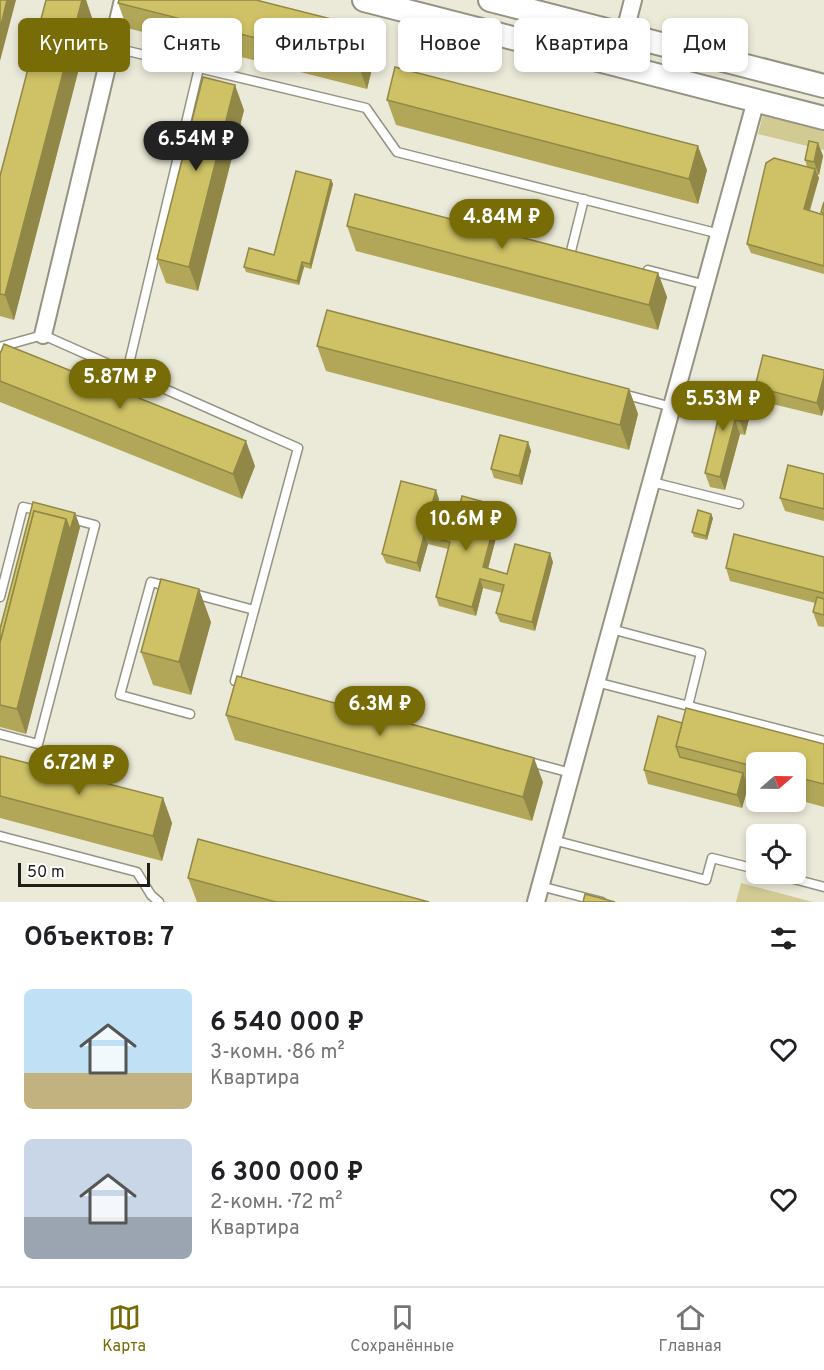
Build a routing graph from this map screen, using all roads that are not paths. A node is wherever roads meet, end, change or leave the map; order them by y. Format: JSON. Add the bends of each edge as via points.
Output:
{"nodes":[{"id":1,"x":123,"y":0,"type":"edge"},
{"id":2,"x":364,"y":0,"type":"edge"},
{"id":3,"x":490,"y":0,"type":"edge"},
{"id":4,"x":633,"y":0,"type":"edge"},
{"id":5,"x":118,"y":18,"type":"edge"},
{"id":6,"x":559,"y":18,"type":"edge"},
{"id":7,"x":628,"y":18,"type":"edge"},
{"id":8,"x":650,"y":42,"type":"edge"},
{"id":9,"x":764,"y":71,"type":"junction"},
{"id":10,"x":105,"y":72,"type":"edge"},
{"id":11,"x":198,"y":72,"type":"edge"},
{"id":12,"x":216,"y":72,"type":"edge"},
{"id":13,"x":824,"y":86,"type":"edge"},
{"id":14,"x":756,"y":99,"type":"junction"},
{"id":15,"x":824,"y":118,"type":"edge"},
{"id":16,"x":584,"y":199,"type":"junction"},
{"id":17,"x":720,"y":234,"type":"junction"},
{"id":18,"x":560,"y":248,"type":"edge"},
{"id":19,"x":571,"y":251,"type":"junction"},
{"id":20,"x":582,"y":254,"type":"edge"},
{"id":21,"x":638,"y":268,"type":"edge"},
{"id":22,"x":706,"y":285,"type":"junction"},
{"id":23,"x":43,"y":335,"type":"junction"},
{"id":24,"x":0,"y":346,"type":"edge"},
{"id":25,"x":127,"y":372,"type":"junction"},
{"id":26,"x":615,"y":392,"type":"edge"},
{"id":27,"x":672,"y":407,"type":"junction"},
{"id":28,"x":651,"y":482,"type":"junction"},
{"id":29,"x":739,"y":504,"type":"dead end"},
{"id":30,"x":174,"y":588,"type":"edge"},
{"id":31,"x":185,"y":591,"type":"edge"},
{"id":32,"x":0,"y":597,"type":"edge"},
{"id":33,"x":254,"y":610,"type":"junction"},
{"id":34,"x":611,"y":629,"type":"junction"},
{"id":35,"x":596,"y":682,"type":"junction"},
{"id":36,"x":257,"y":687,"type":"edge"},
{"id":37,"x":688,"y":706,"type":"junction"},
{"id":38,"x":190,"y":714,"type":"dead end"},
{"id":39,"x":0,"y":735,"type":"edge"},
{"id":40,"x":824,"y":741,"type":"edge"},
{"id":41,"x":515,"y":758,"type":"edge"},
{"id":42,"x":571,"y":773,"type":"junction"},
{"id":43,"x":0,"y":836,"type":"edge"},
{"id":44,"x":553,"y":840,"type":"junction"},
{"id":45,"x":746,"y":866,"type":"edge"},
{"id":46,"x":806,"y":882,"type":"edge"},
{"id":47,"x":824,"y":887,"type":"edge"},
{"id":48,"x":538,"y":894,"type":"edge"},
{"id":49,"x":159,"y":902,"type":"edge"},
{"id":50,"x":602,"y":902,"type":"edge"}],
"edges":[{"from":1,"to":5,"type":"street"},
{"from":2,"to":14,"type":"main road"},
{"from":3,"to":6,"type":"main road"},
{"from":4,"to":7,"type":"street"},
{"from":8,"to":9,"type":"main road"},
{"from":9,"to":13,"type":"main road"},
{"from":9,"to":14,"type":"main road"},
{"from":10,"to":23,"type":"street"},
{"from":11,"to":25,"type":"lane"},
{"from":12,"to":16,"type":"lane","via":[[366,108],[397,152]]},
{"from":14,"to":15,"type":"main road"},
{"from":14,"to":17,"type":"street"},
{"from":16,"to":17,"type":"lane"},
{"from":16,"to":19,"type":"lane"},
{"from":17,"to":22,"type":"street"},
{"from":18,"to":19,"type":"lane"},
{"from":19,"to":20,"type":"lane"},
{"from":21,"to":22,"type":"lane"},
{"from":22,"to":27,"type":"street"},
{"from":23,"to":24,"type":"lane"},
{"from":23,"to":25,"type":"lane"},
{"from":25,"to":33,"type":"lane","via":[[298,448]]},
{"from":26,"to":27,"type":"lane"},
{"from":27,"to":28,"type":"street"},
{"from":28,"to":29,"type":"lane"},
{"from":28,"to":34,"type":"street"},
{"from":30,"to":38,"type":"lane","via":[[151,582],[120,695]]},
{"from":31,"to":33,"type":"lane"},
{"from":32,"to":39,"type":"lane","via":[[23,507],[95,525],[38,744]]},
{"from":33,"to":36,"type":"lane","via":[[235,681]]},
{"from":34,"to":35,"type":"street"},
{"from":34,"to":37,"type":"lane","via":[[701,653]]},
{"from":35,"to":37,"type":"lane"},
{"from":35,"to":42,"type":"street"},
{"from":37,"to":40,"type":"lane"},
{"from":41,"to":42,"type":"lane"},
{"from":42,"to":44,"type":"street"},
{"from":43,"to":49,"type":"lane","via":[[137,872]]},
{"from":44,"to":45,"type":"lane","via":[[706,880],[712,858]]},
{"from":44,"to":48,"type":"street"},
{"from":46,"to":47,"type":"lane"},
{"from":48,"to":50,"type":"lane"}]}
